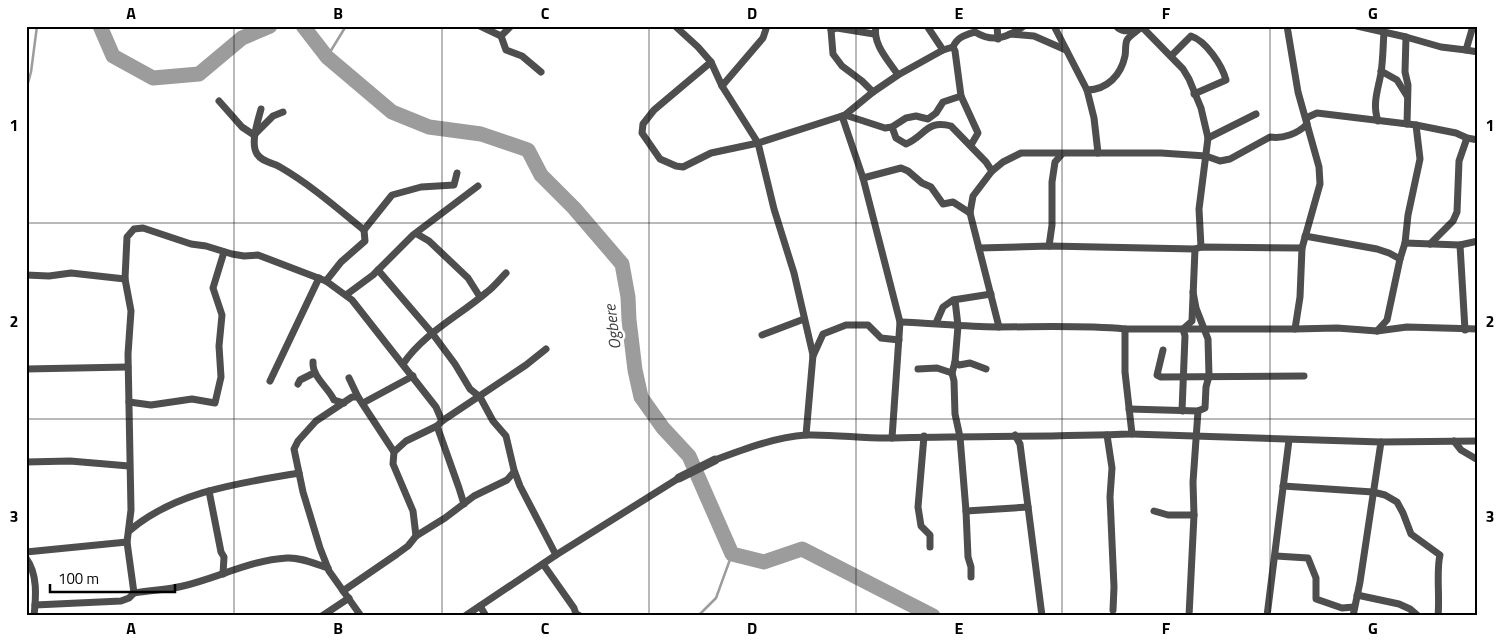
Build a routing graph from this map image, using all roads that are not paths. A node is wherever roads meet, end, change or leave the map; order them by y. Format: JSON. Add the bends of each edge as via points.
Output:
{"nodes":[{"id":1,"x":480,"y":26,"type":"edge"},
{"id":2,"x":512,"y":26,"type":"edge"},
{"id":3,"x":768,"y":26,"type":"edge"},
{"id":4,"x":927,"y":26,"type":"edge"},
{"id":5,"x":996,"y":26,"type":"edge"},
{"id":6,"x":1024,"y":26,"type":"edge"},
{"id":7,"x":1054,"y":26,"type":"edge"},
{"id":8,"x":1116,"y":26,"type":"edge"},
{"id":9,"x":1287,"y":26,"type":"edge"},
{"id":10,"x":1357,"y":26,"type":"edge"},
{"id":11,"x":1473,"y":26,"type":"edge"},
{"id":12,"x":680,"y":27,"type":"edge"},
{"id":13,"x":832,"y":28,"type":"edge"},
{"id":14,"x":1144,"y":28,"type":"edge"},
{"id":15,"x":875,"y":30,"type":"edge"},
{"id":16,"x":1384,"y":32,"type":"junction"},
{"id":17,"x":1009,"y":34,"type":"junction"},
{"id":18,"x":501,"y":36,"type":"junction"},
{"id":19,"x":1406,"y":37,"type":"junction"},
{"id":20,"x":998,"y":39,"type":"junction"},
{"id":21,"x":952,"y":47,"type":"junction"},
{"id":22,"x":943,"y":50,"type":"junction"},
{"id":23,"x":1066,"y":50,"type":"junction"},
{"id":24,"x":1466,"y":50,"type":"junction"},
{"id":25,"x":1478,"y":52,"type":"edge"},
{"id":26,"x":1171,"y":56,"type":"junction"},
{"id":27,"x":710,"y":62,"type":"junction"},
{"id":28,"x":1381,"y":71,"type":"junction"},
{"id":29,"x":541,"y":72,"type":"dead end"},
{"id":30,"x":898,"y":75,"type":"junction"},
{"id":31,"x":722,"y":86,"type":"junction"},
{"id":32,"x":1087,"y":90,"type":"junction"},
{"id":33,"x":873,"y":92,"type":"junction"},
{"id":34,"x":1194,"y":94,"type":"junction"},
{"id":35,"x":961,"y":96,"type":"junction"},
{"id":36,"x":1408,"y":97,"type":"junction"},
{"id":37,"x":219,"y":101,"type":"dead end"},
{"id":38,"x":261,"y":110,"type":"dead end"},
{"id":39,"x":283,"y":112,"type":"dead end"},
{"id":40,"x":1256,"y":114,"type":"dead end"},
{"id":41,"x":843,"y":115,"type":"junction"},
{"id":42,"x":1306,"y":118,"type":"junction"},
{"id":43,"x":1378,"y":121,"type":"junction"},
{"id":44,"x":1407,"y":124,"type":"junction"},
{"id":45,"x":1416,"y":125,"type":"junction"},
{"id":46,"x":892,"y":127,"type":"junction"},
{"id":47,"x":254,"y":135,"type":"junction"},
{"id":48,"x":1208,"y":138,"type":"junction"},
{"id":49,"x":1467,"y":138,"type":"junction"},
{"id":50,"x":1478,"y":140,"type":"edge"},
{"id":51,"x":758,"y":143,"type":"junction"},
{"id":52,"x":971,"y":145,"type":"junction"},
{"id":53,"x":1098,"y":152,"type":"junction"},
{"id":54,"x":1062,"y":154,"type":"junction"},
{"id":55,"x":1206,"y":156,"type":"junction"},
{"id":56,"x":992,"y":172,"type":"junction"},
{"id":57,"x":457,"y":173,"type":"dead end"},
{"id":58,"x":863,"y":178,"type":"junction"},
{"id":59,"x":478,"y":186,"type":"dead end"},
{"id":60,"x":970,"y":214,"type":"junction"},
{"id":61,"x":364,"y":230,"type":"junction"},
{"id":62,"x":417,"y":234,"type":"junction"},
{"id":63,"x":1305,"y":236,"type":"junction"},
{"id":64,"x":1478,"y":241,"type":"edge"},
{"id":65,"x":1405,"y":243,"type":"junction"},
{"id":66,"x":1430,"y":244,"type":"junction"},
{"id":67,"x":1460,"y":245,"type":"junction"},
{"id":68,"x":1049,"y":246,"type":"junction"},
{"id":69,"x":979,"y":248,"type":"junction"},
{"id":70,"x":1198,"y":248,"type":"junction"},
{"id":71,"x":1302,"y":248,"type":"junction"},
{"id":72,"x":224,"y":252,"type":"junction"},
{"id":73,"x":1400,"y":259,"type":"junction"},
{"id":74,"x":378,"y":270,"type":"junction"},
{"id":75,"x":506,"y":273,"type":"dead end"},
{"id":76,"x":26,"y":275,"type":"edge"},
{"id":77,"x":125,"y":279,"type":"junction"},
{"id":78,"x":322,"y":279,"type":"junction"},
{"id":79,"x":1193,"y":292,"type":"junction"},
{"id":80,"x":990,"y":294,"type":"junction"},
{"id":81,"x":346,"y":295,"type":"junction"},
{"id":82,"x":480,"y":297,"type":"junction"},
{"id":83,"x":955,"y":300,"type":"junction"},
{"id":84,"x":804,"y":319,"type":"junction"},
{"id":85,"x":900,"y":322,"type":"junction"},
{"id":86,"x":936,"y":323,"type":"junction"},
{"id":87,"x":958,"y":326,"type":"junction"},
{"id":88,"x":999,"y":327,"type":"junction"},
{"id":89,"x":1124,"y":329,"type":"junction"},
{"id":90,"x":1183,"y":329,"type":"junction"},
{"id":91,"x":1205,"y":329,"type":"junction"},
{"id":92,"x":1295,"y":329,"type":"junction"},
{"id":93,"x":1478,"y":329,"type":"edge"},
{"id":94,"x":1465,"y":330,"type":"junction"},
{"id":95,"x":1377,"y":331,"type":"junction"},
{"id":96,"x":432,"y":333,"type":"junction"},
{"id":97,"x":762,"y":334,"type":"dead end"},
{"id":98,"x":899,"y":340,"type":"junction"},
{"id":99,"x":546,"y":349,"type":"dead end"},
{"id":100,"x":1163,"y":350,"type":"dead end"},
{"id":101,"x":813,"y":356,"type":"junction"},
{"id":102,"x":313,"y":362,"type":"dead end"},
{"id":103,"x":955,"y":362,"type":"junction"},
{"id":104,"x":403,"y":364,"type":"junction"},
{"id":105,"x":128,"y":367,"type":"junction"},
{"id":106,"x":26,"y":369,"type":"edge"},
{"id":107,"x":918,"y":369,"type":"dead end"},
{"id":108,"x":986,"y":369,"type":"dead end"},
{"id":109,"x":314,"y":373,"type":"junction"},
{"id":110,"x":952,"y":373,"type":"junction"},
{"id":111,"x":413,"y":376,"type":"junction"},
{"id":112,"x":1210,"y":376,"type":"junction"},
{"id":113,"x":1304,"y":376,"type":"dead end"},
{"id":114,"x":1183,"y":377,"type":"junction"},
{"id":115,"x":348,"y":378,"type":"dead end"},
{"id":116,"x":270,"y":381,"type":"dead end"},
{"id":117,"x":298,"y":384,"type":"dead end"},
{"id":118,"x":480,"y":397,"type":"junction"},
{"id":119,"x":360,"y":400,"type":"junction"},
{"id":120,"x":130,"y":402,"type":"junction"},
{"id":121,"x":344,"y":403,"type":"junction"},
{"id":122,"x":1129,"y":409,"type":"junction"},
{"id":123,"x":1182,"y":411,"type":"junction"},
{"id":124,"x":1198,"y":411,"type":"junction"},
{"id":125,"x":439,"y":424,"type":"junction"},
{"id":126,"x":1132,"y":434,"type":"junction"},
{"id":127,"x":806,"y":435,"type":"junction"},
{"id":128,"x":1015,"y":435,"type":"junction"},
{"id":129,"x":1107,"y":435,"type":"junction"},
{"id":130,"x":1196,"y":435,"type":"junction"},
{"id":131,"x":924,"y":436,"type":"junction"},
{"id":132,"x":960,"y":437,"type":"junction"},
{"id":133,"x":892,"y":438,"type":"junction"},
{"id":134,"x":1289,"y":440,"type":"junction"},
{"id":135,"x":1454,"y":441,"type":"junction"},
{"id":136,"x":1478,"y":441,"type":"edge"},
{"id":137,"x":1381,"y":442,"type":"junction"},
{"id":138,"x":394,"y":452,"type":"junction"},
{"id":139,"x":715,"y":460,"type":"joint"},
{"id":140,"x":1478,"y":460,"type":"edge"},
{"id":141,"x":26,"y":462,"type":"edge"},
{"id":142,"x":129,"y":466,"type":"junction"},
{"id":143,"x":514,"y":472,"type":"junction"},
{"id":144,"x":299,"y":474,"type":"junction"},
{"id":145,"x":679,"y":478,"type":"joint"},
{"id":146,"x":507,"y":480,"type":"junction"},
{"id":147,"x":518,"y":481,"type":"junction"},
{"id":148,"x":1283,"y":486,"type":"junction"},
{"id":149,"x":209,"y":491,"type":"junction"},
{"id":150,"x":1373,"y":492,"type":"junction"},
{"id":151,"x":464,"y":504,"type":"junction"},
{"id":152,"x":1028,"y":507,"type":"junction"},
{"id":153,"x":966,"y":511,"type":"junction"},
{"id":154,"x":1154,"y":511,"type":"dead end"},
{"id":155,"x":1194,"y":515,"type":"junction"},
{"id":156,"x":129,"y":530,"type":"junction"},
{"id":157,"x":416,"y":536,"type":"junction"},
{"id":158,"x":127,"y":542,"type":"junction"},
{"id":159,"x":930,"y":547,"type":"dead end"},
{"id":160,"x":26,"y":552,"type":"edge"},
{"id":161,"x":556,"y":555,"type":"junction"},
{"id":162,"x":1276,"y":556,"type":"junction"},
{"id":163,"x":26,"y":558,"type":"edge"},
{"id":164,"x":542,"y":564,"type":"junction"},
{"id":165,"x":328,"y":568,"type":"junction"},
{"id":166,"x":223,"y":574,"type":"junction"},
{"id":167,"x":971,"y":577,"type":"dead end"},
{"id":168,"x":343,"y":591,"type":"junction"},
{"id":169,"x":134,"y":593,"type":"junction"},
{"id":170,"x":1357,"y":595,"type":"junction"},
{"id":171,"x":349,"y":598,"type":"junction"},
{"id":172,"x":35,"y":605,"type":"junction"},
{"id":173,"x":480,"y":606,"type":"junction"},
{"id":174,"x":1354,"y":607,"type":"junction"},
{"id":175,"x":1113,"y":610,"type":"dead end"},
{"id":176,"x":34,"y":616,"type":"edge"},
{"id":177,"x":322,"y":616,"type":"edge"},
{"id":178,"x":360,"y":616,"type":"edge"},
{"id":179,"x":464,"y":616,"type":"edge"},
{"id":180,"x":486,"y":616,"type":"edge"},
{"id":181,"x":580,"y":616,"type":"edge"},
{"id":182,"x":1042,"y":616,"type":"edge"},
{"id":183,"x":1190,"y":616,"type":"edge"},
{"id":184,"x":1267,"y":616,"type":"edge"},
{"id":185,"x":1353,"y":616,"type":"edge"},
{"id":186,"x":1418,"y":616,"type":"edge"},
{"id":187,"x":1438,"y":616,"type":"edge"}],
"edges":[{"from":1,"to":18,"type":"street"},
{"from":2,"to":18,"type":"street"},
{"from":3,"to":31,"type":"street","via":[[763,38]]},
{"from":4,"to":22,"type":"street"},
{"from":5,"to":20,"type":"street"},
{"from":6,"to":17,"type":"street"},
{"from":7,"to":23,"type":"street"},
{"from":8,"to":14,"type":"street","via":[[1126,32]]},
{"from":9,"to":42,"type":"street","via":[[1298,92]]},
{"from":10,"to":16,"type":"street"},
{"from":11,"to":24,"type":"street"},
{"from":12,"to":27,"type":"street"},
{"from":13,"to":15,"type":"street"},
{"from":13,"to":33,"type":"street","via":[[833,54],[842,66]]},
{"from":14,"to":26,"type":"street"},
{"from":14,"to":32,"type":"street","via":[[1127,40],[1118,74],[1105,86]]},
{"from":15,"to":30,"type":"street","via":[[878,46]]},
{"from":16,"to":19,"type":"street"},
{"from":16,"to":28,"type":"street"},
{"from":17,"to":20,"type":"street"},
{"from":17,"to":23,"type":"street","via":[[1034,36]]},
{"from":18,"to":29,"type":"street","via":[[506,50],[522,56]]},
{"from":19,"to":24,"type":"street"},
{"from":19,"to":36,"type":"street","via":[[1404,72]]},
{"from":20,"to":21,"type":"street","via":[[975,32],[960,36]]},
{"from":21,"to":22,"type":"street"},
{"from":21,"to":35,"type":"street"},
{"from":22,"to":30,"type":"street"},
{"from":23,"to":32,"type":"street"},
{"from":24,"to":25,"type":"street"},
{"from":26,"to":34,"type":"street","via":[[1186,74]]},
{"from":26,"to":34,"type":"street","via":[[1191,36],[1210,50],[1226,80]]},
{"from":27,"to":31,"type":"street"},
{"from":27,"to":51,"type":"street","via":[[654,110],[643,124],[642,133],[660,159],[683,168],[711,153]]},
{"from":28,"to":36,"type":"street","via":[[1397,80]]},
{"from":28,"to":43,"type":"street","via":[[1375,102]]},
{"from":30,"to":33,"type":"street"},
{"from":31,"to":51,"type":"street"},
{"from":32,"to":53,"type":"street"},
{"from":33,"to":41,"type":"street"},
{"from":34,"to":48,"type":"street"},
{"from":35,"to":46,"type":"street","via":[[943,102],[936,114],[928,119],[906,118]]},
{"from":35,"to":52,"type":"street","via":[[978,134]]},
{"from":36,"to":44,"type":"street"},
{"from":37,"to":47,"type":"street","via":[[242,127]]},
{"from":38,"to":47,"type":"street"},
{"from":39,"to":47,"type":"street","via":[[273,116]]},
{"from":40,"to":48,"type":"street"},
{"from":41,"to":46,"type":"street","via":[[875,126]]},
{"from":41,"to":51,"type":"street"},
{"from":41,"to":58,"type":"street"},
{"from":42,"to":43,"type":"street","via":[[1317,113]]},
{"from":42,"to":55,"type":"street","via":[[1307,124],[1302,130],[1277,139],[1270,137],[1230,158],[1220,161]]},
{"from":42,"to":63,"type":"street","via":[[1320,184]]},
{"from":43,"to":44,"type":"street"},
{"from":44,"to":45,"type":"street"},
{"from":45,"to":49,"type":"street"},
{"from":45,"to":65,"type":"street","via":[[1420,159]]},
{"from":46,"to":52,"type":"street","via":[[896,138],[906,144],[933,124],[944,124],[951,126]]},
{"from":47,"to":61,"type":"street","via":[[256,153],[264,162],[276,164],[305,182]]},
{"from":48,"to":55,"type":"street"},
{"from":49,"to":50,"type":"street"},
{"from":49,"to":66,"type":"street","via":[[1459,161],[1457,212],[1453,221]]},
{"from":51,"to":84,"type":"street"},
{"from":52,"to":56,"type":"street"},
{"from":53,"to":54,"type":"street"},
{"from":53,"to":55,"type":"street"},
{"from":54,"to":56,"type":"street","via":[[1021,153]]},
{"from":54,"to":68,"type":"street","via":[[1055,162],[1052,182]]},
{"from":55,"to":70,"type":"street"},
{"from":56,"to":60,"type":"street","via":[[973,196]]},
{"from":57,"to":61,"type":"street","via":[[454,185],[421,187],[392,195]]},
{"from":58,"to":60,"type":"street","via":[[901,168],[931,187],[943,204],[953,202]]},
{"from":58,"to":85,"type":"street"},
{"from":59,"to":62,"type":"street"},
{"from":60,"to":69,"type":"street"},
{"from":61,"to":78,"type":"street","via":[[365,241]]},
{"from":62,"to":74,"type":"street"},
{"from":62,"to":82,"type":"street","via":[[429,241],[468,278]]},
{"from":63,"to":71,"type":"street"},
{"from":63,"to":73,"type":"street","via":[[1377,249]]},
{"from":64,"to":67,"type":"street"},
{"from":65,"to":66,"type":"street"},
{"from":65,"to":73,"type":"street"},
{"from":66,"to":67,"type":"street"},
{"from":67,"to":94,"type":"street"},
{"from":68,"to":69,"type":"street"},
{"from":68,"to":70,"type":"street"},
{"from":69,"to":80,"type":"street"},
{"from":70,"to":71,"type":"street"},
{"from":70,"to":79,"type":"street"},
{"from":71,"to":92,"type":"street"},
{"from":72,"to":77,"type":"street","via":[[138,228],[127,237]]},
{"from":72,"to":78,"type":"street","via":[[258,255]]},
{"from":72,"to":120,"type":"street","via":[[213,288],[222,315],[221,377],[215,403],[192,400],[151,405]]},
{"from":73,"to":95,"type":"street","via":[[1387,320]]},
{"from":74,"to":81,"type":"street"},
{"from":74,"to":96,"type":"street"},
{"from":75,"to":82,"type":"street"},
{"from":76,"to":77,"type":"street","via":[[71,273]]},
{"from":77,"to":105,"type":"street","via":[[131,311]]},
{"from":78,"to":81,"type":"street"},
{"from":78,"to":116,"type":"street"},
{"from":79,"to":90,"type":"street","via":[[1192,321]]},
{"from":79,"to":91,"type":"street"},
{"from":80,"to":83,"type":"street"},
{"from":80,"to":88,"type":"street"},
{"from":81,"to":104,"type":"street"},
{"from":82,"to":96,"type":"street"},
{"from":83,"to":86,"type":"street","via":[[944,307]]},
{"from":83,"to":87,"type":"street"},
{"from":84,"to":97,"type":"street"},
{"from":84,"to":101,"type":"street"},
{"from":85,"to":86,"type":"street"},
{"from":85,"to":98,"type":"street"},
{"from":86,"to":87,"type":"street"},
{"from":87,"to":88,"type":"street"},
{"from":87,"to":103,"type":"street"},
{"from":88,"to":89,"type":"street"},
{"from":89,"to":90,"type":"street"},
{"from":89,"to":122,"type":"street"},
{"from":90,"to":91,"type":"street"},
{"from":90,"to":114,"type":"street"},
{"from":91,"to":92,"type":"street"},
{"from":91,"to":112,"type":"street"},
{"from":92,"to":95,"type":"street"},
{"from":93,"to":94,"type":"street"},
{"from":94,"to":95,"type":"street","via":[[1407,327]]},
{"from":96,"to":104,"type":"street"},
{"from":96,"to":118,"type":"street","via":[[470,389]]},
{"from":98,"to":101,"type":"street","via":[[881,338],[868,325],[846,325],[823,334]]},
{"from":98,"to":133,"type":"street"},
{"from":99,"to":118,"type":"street"},
{"from":100,"to":114,"type":"street","via":[[1157,375]]},
{"from":101,"to":127,"type":"street"},
{"from":102,"to":109,"type":"street"},
{"from":103,"to":108,"type":"street"},
{"from":103,"to":110,"type":"street"},
{"from":104,"to":111,"type":"street"},
{"from":105,"to":106,"type":"street"},
{"from":105,"to":120,"type":"street"},
{"from":107,"to":110,"type":"street","via":[[937,368]]},
{"from":109,"to":117,"type":"street"},
{"from":109,"to":121,"type":"street","via":[[334,400]]},
{"from":110,"to":132,"type":"street"},
{"from":111,"to":119,"type":"street"},
{"from":111,"to":125,"type":"street","via":[[436,407]]},
{"from":112,"to":113,"type":"street"},
{"from":112,"to":114,"type":"street"},
{"from":112,"to":124,"type":"street","via":[[1205,408]]},
{"from":114,"to":123,"type":"street"},
{"from":115,"to":119,"type":"street"},
{"from":118,"to":125,"type":"street"},
{"from":118,"to":143,"type":"street","via":[[506,436]]},
{"from":119,"to":121,"type":"street","via":[[352,397]]},
{"from":119,"to":138,"type":"street"},
{"from":120,"to":142,"type":"street"},
{"from":121,"to":144,"type":"street","via":[[316,421],[298,441],[294,450]]},
{"from":122,"to":123,"type":"street"},
{"from":122,"to":126,"type":"street"},
{"from":123,"to":124,"type":"street"},
{"from":124,"to":130,"type":"street"},
{"from":125,"to":138,"type":"street","via":[[406,441]]},
{"from":125,"to":151,"type":"street"},
{"from":126,"to":129,"type":"street"},
{"from":126,"to":130,"type":"street"},
{"from":127,"to":133,"type":"street"},
{"from":127,"to":139,"type":"street"},
{"from":128,"to":129,"type":"street"},
{"from":128,"to":132,"type":"street"},
{"from":128,"to":152,"type":"street","via":[[1020,444]]},
{"from":129,"to":175,"type":"street","via":[[1112,468]]},
{"from":130,"to":134,"type":"street"},
{"from":130,"to":155,"type":"street"},
{"from":131,"to":132,"type":"street"},
{"from":131,"to":133,"type":"street"},
{"from":131,"to":159,"type":"street","via":[[918,507],[921,526],[930,535]]},
{"from":132,"to":153,"type":"street"},
{"from":134,"to":137,"type":"street"},
{"from":134,"to":148,"type":"street"},
{"from":135,"to":136,"type":"street"},
{"from":135,"to":137,"type":"street"},
{"from":135,"to":140,"type":"street","via":[[1461,450]]},
{"from":137,"to":150,"type":"street"},
{"from":138,"to":157,"type":"street","via":[[393,464],[413,511]]},
{"from":139,"to":145,"type":"street"},
{"from":141,"to":142,"type":"street","via":[[70,461]]},
{"from":142,"to":156,"type":"street"},
{"from":143,"to":146,"type":"street"},
{"from":143,"to":147,"type":"street"},
{"from":144,"to":149,"type":"street"},
{"from":144,"to":165,"type":"street"},
{"from":145,"to":161,"type":"street"},
{"from":146,"to":147,"type":"street"},
{"from":146,"to":151,"type":"street"},
{"from":147,"to":161,"type":"street"},
{"from":148,"to":150,"type":"street"},
{"from":148,"to":162,"type":"street"},
{"from":149,"to":156,"type":"street","via":[[142,519]]},
{"from":149,"to":166,"type":"street","via":[[224,557]]},
{"from":150,"to":170,"type":"street"},
{"from":150,"to":187,"type":"street","via":[[1397,502],[1411,534],[1440,555]]},
{"from":151,"to":157,"type":"street"},
{"from":152,"to":153,"type":"street"},
{"from":152,"to":182,"type":"street"},
{"from":153,"to":167,"type":"street"},
{"from":154,"to":155,"type":"street","via":[[1168,515]]},
{"from":155,"to":183,"type":"street"},
{"from":156,"to":158,"type":"street"},
{"from":157,"to":168,"type":"street","via":[[408,546]]},
{"from":158,"to":160,"type":"street"},
{"from":158,"to":169,"type":"street"},
{"from":161,"to":164,"type":"street"},
{"from":162,"to":174,"type":"street","via":[[1308,558],[1316,578],[1316,599],[1342,608]]},
{"from":162,"to":184,"type":"street"},
{"from":163,"to":172,"type":"street","via":[[33,571]]},
{"from":164,"to":173,"type":"street"},
{"from":164,"to":181,"type":"street"},
{"from":165,"to":166,"type":"street","via":[[288,558],[244,565]]},
{"from":165,"to":168,"type":"street"},
{"from":166,"to":169,"type":"street","via":[[183,586]]},
{"from":168,"to":171,"type":"street"},
{"from":169,"to":172,"type":"street","via":[[121,601]]},
{"from":170,"to":174,"type":"street"},
{"from":170,"to":186,"type":"street","via":[[1398,604]]},
{"from":171,"to":177,"type":"street"},
{"from":171,"to":178,"type":"street"},
{"from":172,"to":176,"type":"street"},
{"from":173,"to":179,"type":"street"},
{"from":173,"to":180,"type":"street"},
{"from":174,"to":185,"type":"street"}]}
